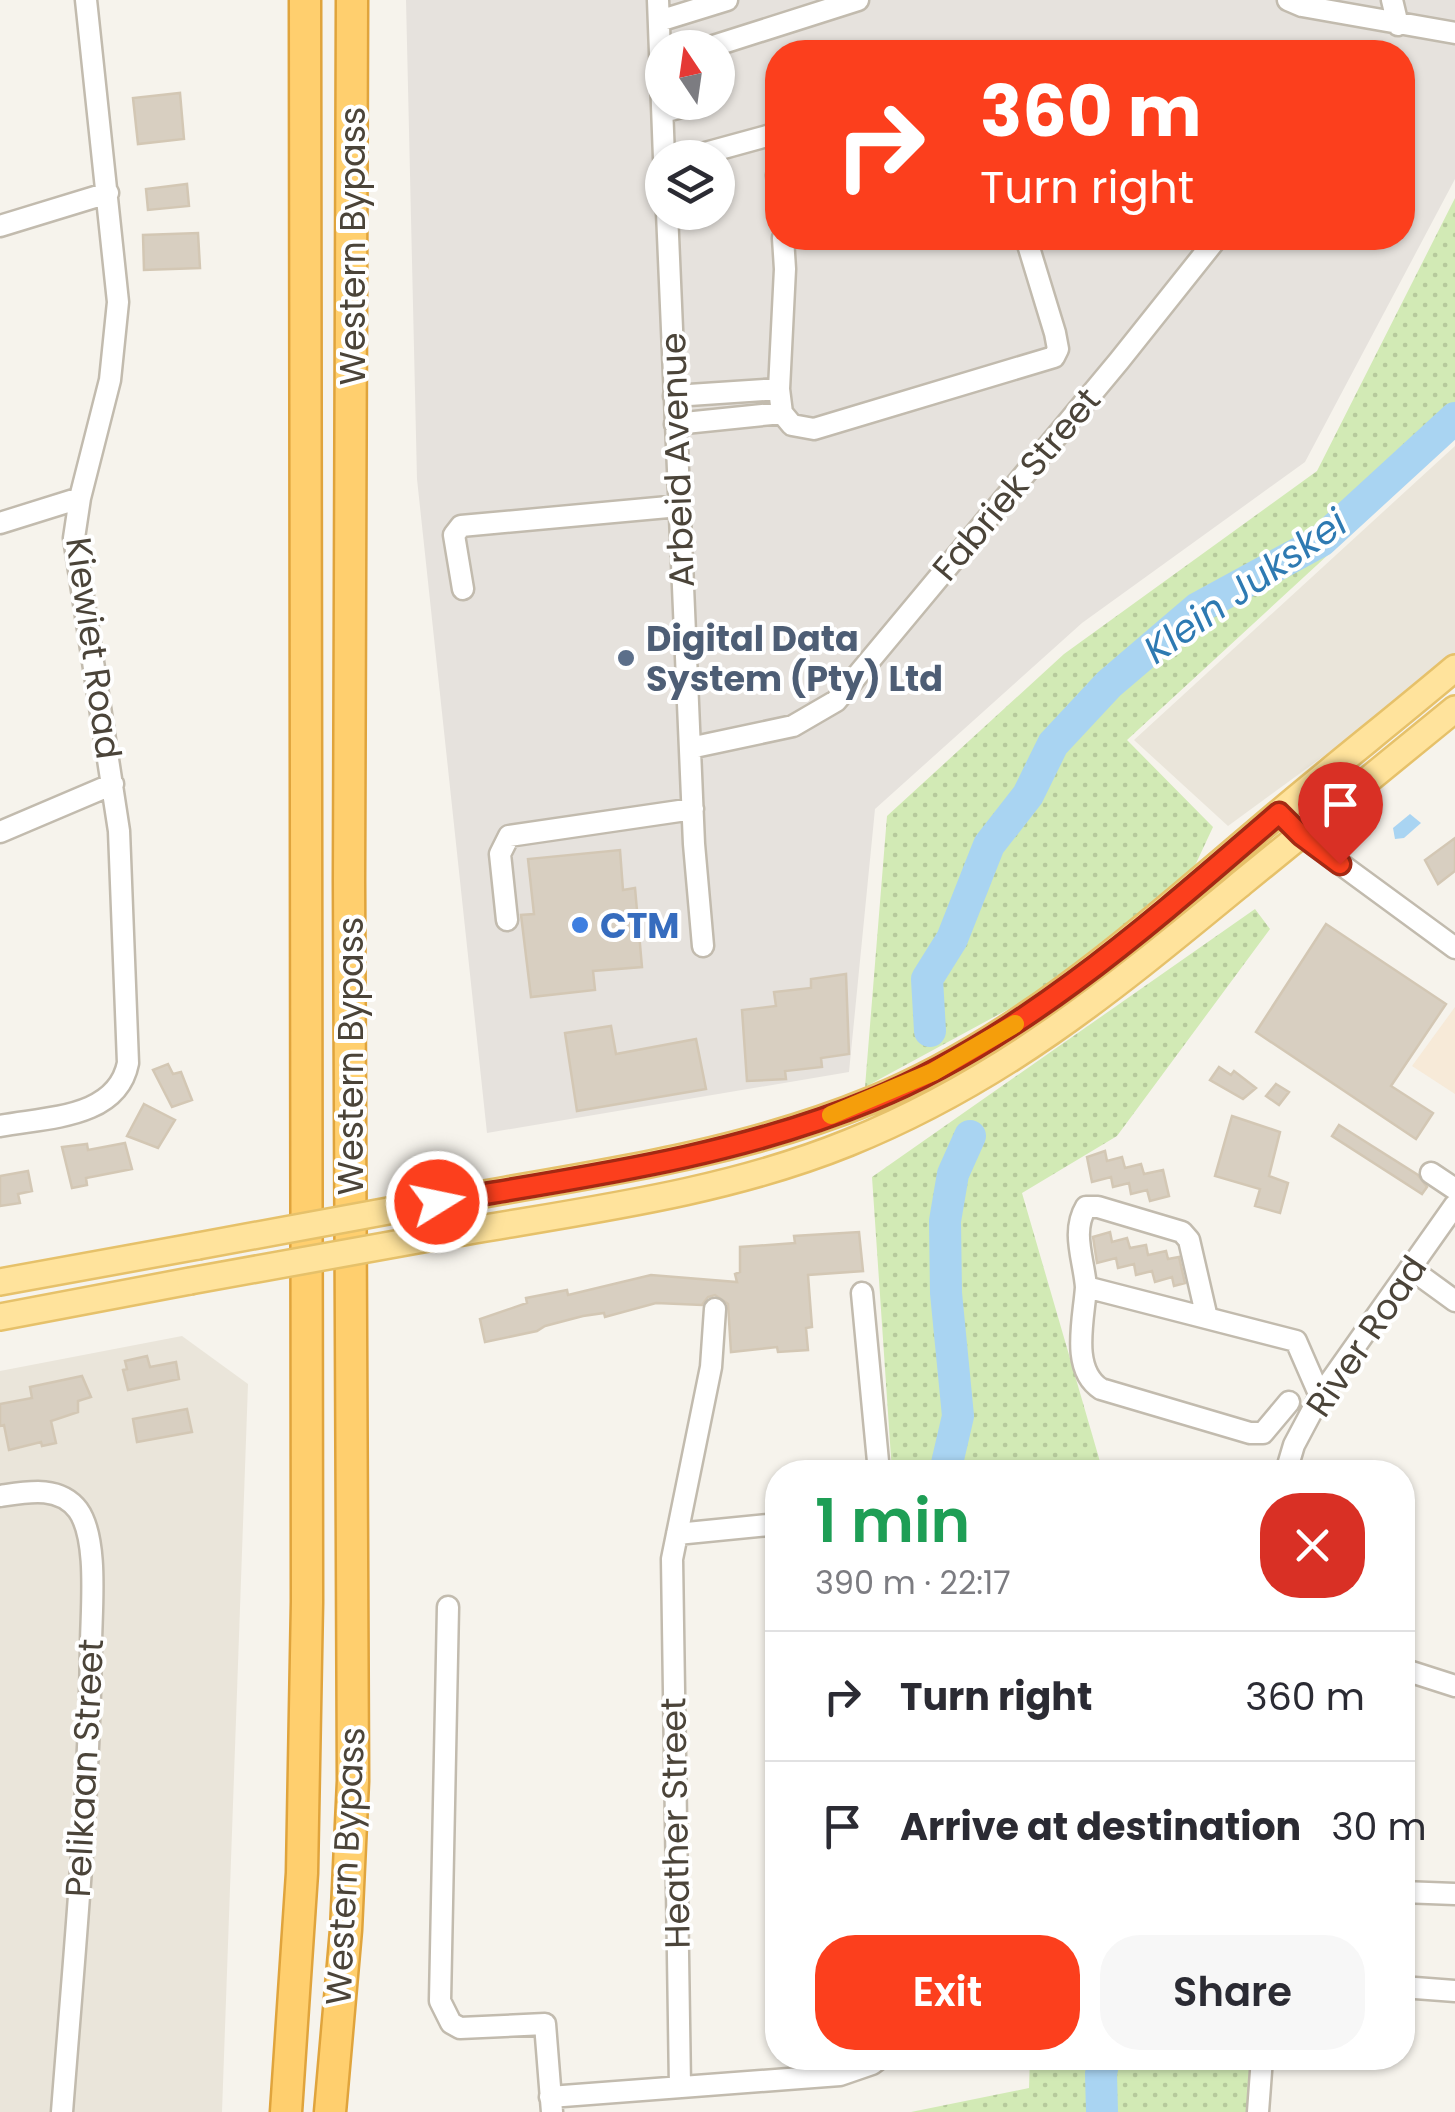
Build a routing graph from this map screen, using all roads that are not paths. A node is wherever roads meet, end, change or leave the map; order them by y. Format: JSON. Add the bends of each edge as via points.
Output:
{"nodes":[{"id":1,"x":86,"y":0,"type":"edge"},
{"id":2,"x":305,"y":0,"type":"edge"},
{"id":3,"x":352,"y":0,"type":"edge"},
{"id":4,"x":727,"y":0,"type":"edge"},
{"id":5,"x":858,"y":0,"type":"edge"},
{"id":6,"x":1288,"y":0,"type":"edge"},
{"id":7,"x":1392,"y":0,"type":"edge"},
{"id":8,"x":659,"y":10,"type":"edge"},
{"id":9,"x":1398,"y":25,"type":"junction"},
{"id":10,"x":1455,"y":33,"type":"edge"},
{"id":11,"x":735,"y":39,"type":"edge"},
{"id":12,"x":765,"y":137,"type":"edge"},
{"id":13,"x":735,"y":145,"type":"edge"},
{"id":14,"x":108,"y":193,"type":"junction"},
{"id":15,"x":0,"y":226,"type":"edge"},
{"id":16,"x":667,"y":230,"type":"edge"},
{"id":17,"x":784,"y":250,"type":"edge"},
{"id":18,"x":1030,"y":250,"type":"edge"},
{"id":19,"x":1207,"y":250,"type":"edge"},
{"id":20,"x":779,"y":389,"type":"junction"},
{"id":21,"x":674,"y":396,"type":"junction"},
{"id":22,"x":782,"y":413,"type":"junction"},
{"id":23,"x":675,"y":424,"type":"junction"},
{"id":24,"x":80,"y":498,"type":"junction"},
{"id":25,"x":679,"y":506,"type":"junction"},
{"id":26,"x":0,"y":523,"type":"edge"},
{"id":27,"x":462,"y":589,"type":"dead end"},
{"id":28,"x":1455,"y":668,"type":"edge"},
{"id":29,"x":1455,"y":708,"type":"edge"},
{"id":30,"x":690,"y":748,"type":"junction"},
{"id":31,"x":113,"y":784,"type":"junction"},
{"id":32,"x":693,"y":809,"type":"junction"},
{"id":33,"x":1279,"y":813,"type":"junction"},
{"id":34,"x":0,"y":832,"type":"edge"},
{"id":35,"x":1301,"y":835,"type":"junction"},
{"id":36,"x":507,"y":920,"type":"dead end"},
{"id":37,"x":703,"y":946,"type":"dead end"},
{"id":38,"x":1455,"y":948,"type":"edge"},
{"id":39,"x":0,"y":1126,"type":"edge"},
{"id":40,"x":1431,"y":1173,"type":"dead end"},
{"id":41,"x":1455,"y":1189,"type":"edge"},
{"id":42,"x":1455,"y":1205,"type":"edge"},
{"id":43,"x":1412,"y":1268,"type":"junction"},
{"id":44,"x":0,"y":1282,"type":"edge"},
{"id":45,"x":1086,"y":1287,"type":"junction"},
{"id":46,"x":862,"y":1293,"type":"dead end"},
{"id":47,"x":1455,"y":1301,"type":"edge"},
{"id":48,"x":714,"y":1308,"type":"dead end"},
{"id":49,"x":0,"y":1317,"type":"edge"},
{"id":50,"x":1207,"y":1318,"type":"junction"},
{"id":51,"x":1320,"y":1396,"type":"junction"},
{"id":52,"x":1289,"y":1402,"type":"dead end"},
{"id":53,"x":878,"y":1460,"type":"edge"},
{"id":54,"x":1290,"y":1460,"type":"edge"},
{"id":55,"x":0,"y":1496,"type":"edge"},
{"id":56,"x":765,"y":1525,"type":"edge"},
{"id":57,"x":678,"y":1534,"type":"junction"},
{"id":58,"x":448,"y":1607,"type":"dead end"},
{"id":59,"x":1415,"y":1672,"type":"edge"},
{"id":60,"x":1455,"y":1686,"type":"edge"},
{"id":61,"x":1415,"y":1892,"type":"edge"},
{"id":62,"x":1455,"y":1894,"type":"edge"},
{"id":63,"x":1415,"y":1988,"type":"edge"},
{"id":64,"x":1455,"y":1991,"type":"edge"},
{"id":65,"x":853,"y":2070,"type":"edge"},
{"id":66,"x":1261,"y":2070,"type":"edge"},
{"id":67,"x":680,"y":2087,"type":"junction"},
{"id":68,"x":551,"y":2104,"type":"edge"},
{"id":69,"x":62,"y":2112,"type":"edge"},
{"id":70,"x":286,"y":2112,"type":"edge"},
{"id":71,"x":330,"y":2112,"type":"edge"},
{"id":72,"x":1258,"y":2112,"type":"edge"}],
"edges":[{"from":1,"to":14,"type":"street","name":"Kiewiet Road"},
{"from":2,"to":70,"type":"highway","name":"Western Bypass","via":[[308,1602],[302,1873]]},
{"from":3,"to":71,"type":"highway","name":"Western Bypass","via":[[352,1781]]},
{"from":4,"to":8,"type":"street"},
{"from":5,"to":11,"type":"street"},
{"from":6,"to":9,"type":"street"},
{"from":7,"to":9,"type":"street"},
{"from":9,"to":10,"type":"street"},
{"from":12,"to":13,"type":"street"},
{"from":14,"to":15,"type":"street"},
{"from":14,"to":24,"type":"street","name":"Kiewiet Road","via":[[118,292],[115,338]]},
{"from":16,"to":21,"type":"street","name":"Arbeid Avenue"},
{"from":17,"to":20,"type":"street"},
{"from":18,"to":22,"type":"street","via":[[1055,334],[1054,357],[814,428],[792,425]]},
{"from":19,"to":30,"type":"street","name":"Fabriek Street","via":[[836,701],[792,726]]},
{"from":20,"to":21,"type":"street"},
{"from":20,"to":22,"type":"street"},
{"from":21,"to":23,"type":"street","name":"Arbeid Avenue"},
{"from":22,"to":23,"type":"street"},
{"from":23,"to":25,"type":"street","name":"Arbeid Avenue"},
{"from":24,"to":26,"type":"street"},
{"from":24,"to":31,"type":"street","name":"Kiewiet Road","via":[[74,538]]},
{"from":25,"to":27,"type":"street","via":[[461,526],[454,535]]},
{"from":25,"to":30,"type":"street","name":"Arbeid Avenue"},
{"from":28,"to":33,"type":"main road"},
{"from":29,"to":35,"type":"main road"},
{"from":30,"to":32,"type":"street","name":"Arbeid Avenue"},
{"from":31,"to":34,"type":"street"},
{"from":31,"to":39,"type":"street","name":"Kiewiet Road","via":[[120,831],[124,1080],[87,1110]]},
{"from":32,"to":36,"type":"street","via":[[509,836],[500,854]]},
{"from":32,"to":37,"type":"street","name":"Arbeid Avenue"},
{"from":33,"to":35,"type":"street"},
{"from":33,"to":44,"type":"main road","bridge":true,"via":[[1184,896],[990,1039],[873,1100],[794,1129],[696,1155]]},
{"from":35,"to":38,"type":"street"},
{"from":35,"to":49,"type":"main road","bridge":true,"via":[[1084,1011],[986,1077],[888,1126],[800,1159],[692,1189]]},
{"from":40,"to":41,"type":"street"},
{"from":42,"to":43,"type":"street","name":"River Road"},
{"from":43,"to":47,"type":"street"},
{"from":43,"to":51,"type":"street","name":"River Road"},
{"from":45,"to":50,"type":"street"},
{"from":45,"to":50,"type":"street","via":[[1079,1219],[1086,1207],[1098,1207],[1182,1232]]},
{"from":45,"to":52,"type":"street","via":[[1082,1363],[1100,1389],[1250,1433],[1264,1433]]},
{"from":46,"to":53,"type":"street"},
{"from":48,"to":57,"type":"street","name":"Heather Street","via":[[711,1368]]},
{"from":50,"to":51,"type":"street","via":[[1296,1342]]},
{"from":51,"to":54,"type":"street","name":"River Road"},
{"from":55,"to":69,"type":"street","name":"Pelikaan Street","via":[[62,1496],[77,1509],[89,1540],[91,1710]]},
{"from":56,"to":57,"type":"street"},
{"from":57,"to":67,"type":"street","name":"Heather Street","via":[[672,1559]]},
{"from":58,"to":68,"type":"street","via":[[440,2002],[460,2028],[545,2024]]},
{"from":59,"to":60,"type":"street"},
{"from":61,"to":62,"type":"street"},
{"from":63,"to":64,"type":"street"},
{"from":65,"to":67,"type":"street"},
{"from":66,"to":72,"type":"street"},
{"from":67,"to":68,"type":"street"}]}
